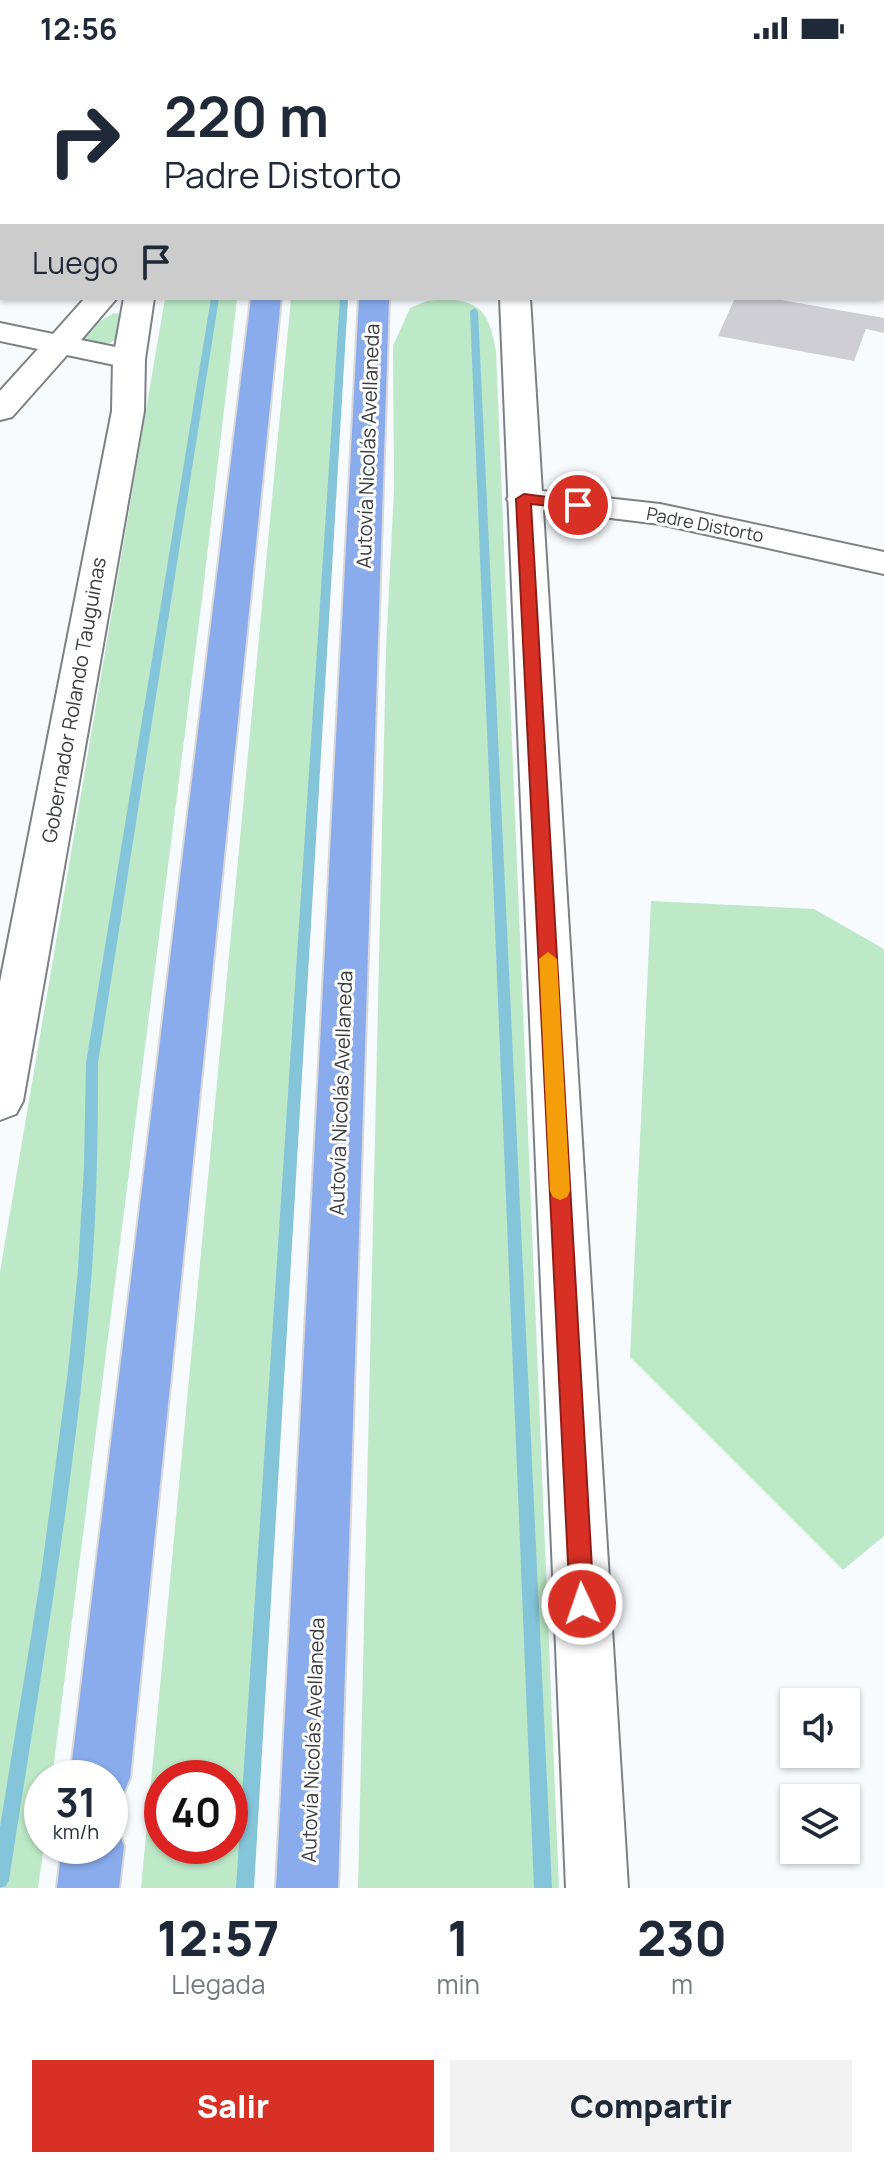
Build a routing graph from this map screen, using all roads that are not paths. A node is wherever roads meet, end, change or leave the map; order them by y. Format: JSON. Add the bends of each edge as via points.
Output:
{"nodes":[{"id":1,"x":100,"y":300,"type":"edge"},
{"id":2,"x":139,"y":300,"type":"edge"},
{"id":3,"x":266,"y":300,"type":"edge"},
{"id":4,"x":374,"y":300,"type":"edge"},
{"id":5,"x":515,"y":300,"type":"edge"},
{"id":6,"x":0,"y":332,"type":"edge"},
{"id":7,"x":58,"y":344,"type":"junction"},
{"id":8,"x":129,"y":359,"type":"junction"},
{"id":9,"x":0,"y":410,"type":"edge"},
{"id":10,"x":524,"y":499,"type":"junction"},
{"id":11,"x":884,"y":563,"type":"edge"},
{"id":12,"x":0,"y":1101,"type":"edge"},
{"id":13,"x":102,"y":1760,"type":"edge"},
{"id":14,"x":91,"y":1864,"type":"edge"},
{"id":15,"x":88,"y":1888,"type":"edge"},
{"id":16,"x":307,"y":1888,"type":"edge"},
{"id":17,"x":597,"y":1888,"type":"edge"}],
"edges":[{"from":1,"to":7,"type":"street"},
{"from":2,"to":8,"type":"street","name":"Gobernador Rolando Tauguinas"},
{"from":3,"to":13,"type":"highway"},
{"from":4,"to":16,"type":"highway","name":"Autovía Nicolás Avellaneda"},
{"from":5,"to":10,"type":"street"},
{"from":6,"to":7,"type":"street"},
{"from":7,"to":8,"type":"street"},
{"from":7,"to":9,"type":"street"},
{"from":8,"to":12,"type":"street","name":"Gobernador Rolando Tauguinas","via":[[128,411]]},
{"from":10,"to":11,"type":"street","name":"Padre Distorto","via":[[660,514]]},
{"from":10,"to":17,"type":"street"},
{"from":14,"to":15,"type":"highway"}]}
